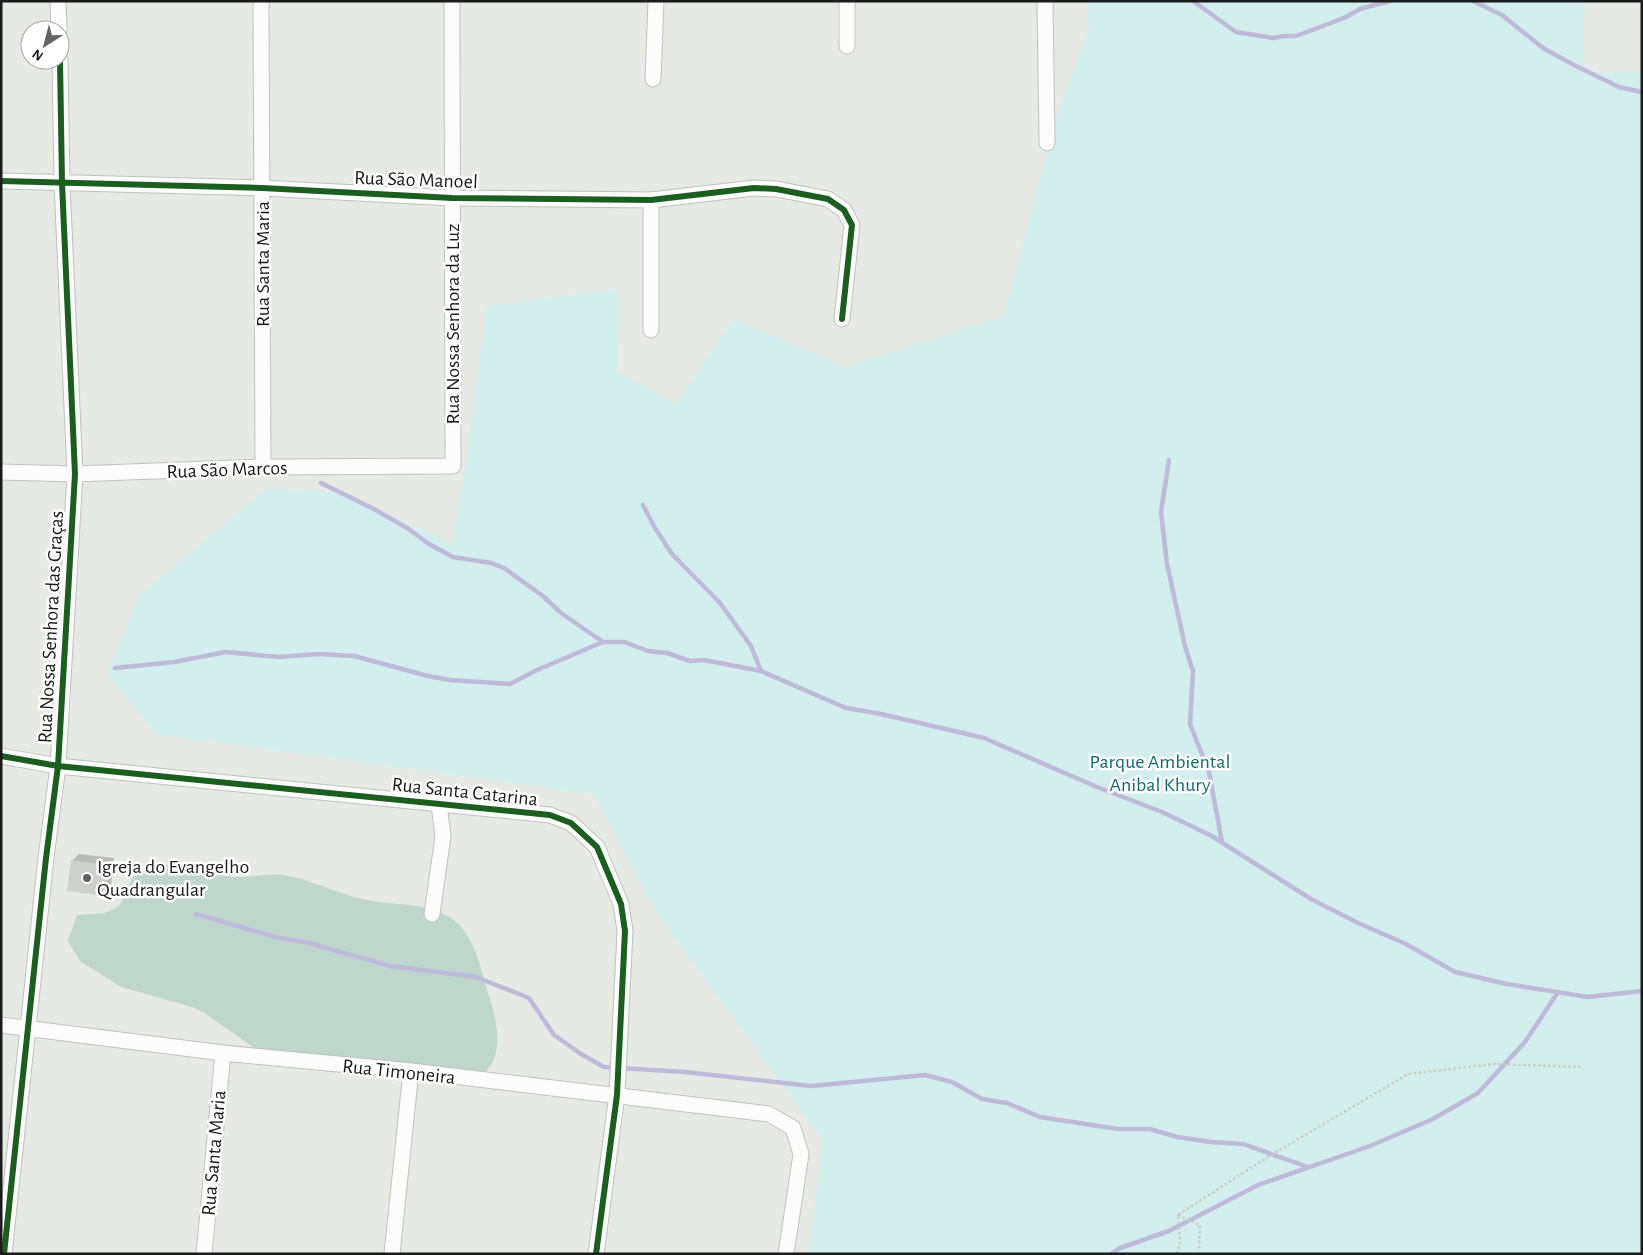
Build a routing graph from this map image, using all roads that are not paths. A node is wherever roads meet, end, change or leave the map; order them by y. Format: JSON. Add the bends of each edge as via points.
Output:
{"nodes":[{"id":1,"x":58,"y":1,"type":"edge"},
{"id":2,"x":261,"y":1,"type":"edge"},
{"id":3,"x":452,"y":1,"type":"edge"},
{"id":4,"x":656,"y":1,"type":"edge"},
{"id":5,"x":847,"y":1,"type":"edge"},
{"id":6,"x":1045,"y":1,"type":"edge"},
{"id":7,"x":59,"y":20,"type":"edge"},
{"id":8,"x":847,"y":46,"type":"dead end"},
{"id":9,"x":60,"y":70,"type":"edge"},
{"id":10,"x":653,"y":79,"type":"dead end"},
{"id":11,"x":1047,"y":143,"type":"dead end"},
{"id":12,"x":1,"y":180,"type":"edge"},
{"id":13,"x":62,"y":183,"type":"junction"},
{"id":14,"x":262,"y":188,"type":"junction"},
{"id":15,"x":452,"y":198,"type":"junction"},
{"id":16,"x":652,"y":200,"type":"junction"},
{"id":17,"x":842,"y":319,"type":"dead end"},
{"id":18,"x":651,"y":330,"type":"dead end"},
{"id":19,"x":453,"y":466,"type":"joint"},
{"id":20,"x":263,"y":467,"type":"junction"},
{"id":21,"x":1,"y":472,"type":"edge"},
{"id":22,"x":75,"y":474,"type":"junction"},
{"id":23,"x":1,"y":756,"type":"edge"},
{"id":24,"x":58,"y":766,"type":"junction"},
{"id":25,"x":440,"y":804,"type":"junction"},
{"id":26,"x":432,"y":914,"type":"dead end"},
{"id":27,"x":1,"y":1024,"type":"edge"},
{"id":28,"x":28,"y":1028,"type":"junction"},
{"id":29,"x":223,"y":1053,"type":"junction"},
{"id":30,"x":411,"y":1072,"type":"junction"},
{"id":31,"x":616,"y":1095,"type":"junction"},
{"id":32,"x":4,"y":1254,"type":"edge"},
{"id":33,"x":204,"y":1254,"type":"edge"},
{"id":34,"x":392,"y":1254,"type":"edge"},
{"id":35,"x":596,"y":1254,"type":"edge"},
{"id":36,"x":786,"y":1254,"type":"edge"}],
"edges":[{"from":1,"to":7,"type":"street"},
{"from":2,"to":14,"type":"street","name":"Rua Santa Maria"},
{"from":3,"to":15,"type":"street","name":"Rua Nossa Senhora da Luz"},
{"from":4,"to":10,"type":"street"},
{"from":5,"to":8,"type":"street"},
{"from":6,"to":11,"type":"street"},
{"from":9,"to":13,"type":"street","name":"Rua Nossa Senhora das Graças"},
{"from":12,"to":13,"type":"street","name":"Rua São Manoel"},
{"from":13,"to":14,"type":"street","name":"Rua São Manoel"},
{"from":13,"to":22,"type":"street","name":"Rua Nossa Senhora das Graças"},
{"from":14,"to":15,"type":"street","name":"Rua São Manoel"},
{"from":14,"to":20,"type":"street","name":"Rua Santa Maria"},
{"from":15,"to":16,"type":"street","name":"Rua São Manoel"},
{"from":15,"to":19,"type":"street","name":"Rua Nossa Senhora da Luz"},
{"from":16,"to":17,"type":"street","name":"Rua São Manoel","via":[[754,188],[828,199],[844,210],[852,225]]},
{"from":16,"to":18,"type":"street"},
{"from":19,"to":20,"type":"street","name":"Rua São Marcos"},
{"from":20,"to":22,"type":"street","name":"Rua São Marcos"},
{"from":21,"to":22,"type":"street","name":"Rua São Marcos"},
{"from":22,"to":24,"type":"street","name":"Rua Nossa Senhora das Graças"},
{"from":23,"to":24,"type":"street","name":"Rua Santa Catarina"},
{"from":24,"to":25,"type":"street","name":"Rua Santa Catarina"},
{"from":24,"to":28,"type":"street","name":"Rua Nossa Senhora das Graças"},
{"from":25,"to":26,"type":"street","via":[[443,836]]},
{"from":25,"to":31,"type":"street","name":"Rua Santa Catarina","via":[[550,816],[571,823],[597,847],[622,904],[625,931]]},
{"from":27,"to":28,"type":"street","name":"Rua Timoneira"},
{"from":28,"to":29,"type":"street","name":"Rua Timoneira"},
{"from":28,"to":32,"type":"street","name":"Rua Nossa Senhora das Graças"},
{"from":29,"to":30,"type":"street","name":"Rua Timoneira"},
{"from":29,"to":33,"type":"street","name":"Rua Santa Maria"},
{"from":30,"to":31,"type":"street","name":"Rua Timoneira"},
{"from":30,"to":34,"type":"street"},
{"from":31,"to":35,"type":"street","name":"Rua Santa Catarina"},
{"from":31,"to":36,"type":"street","name":"Rua Timoneira","via":[[768,1114],[793,1128],[801,1154]]}]}
